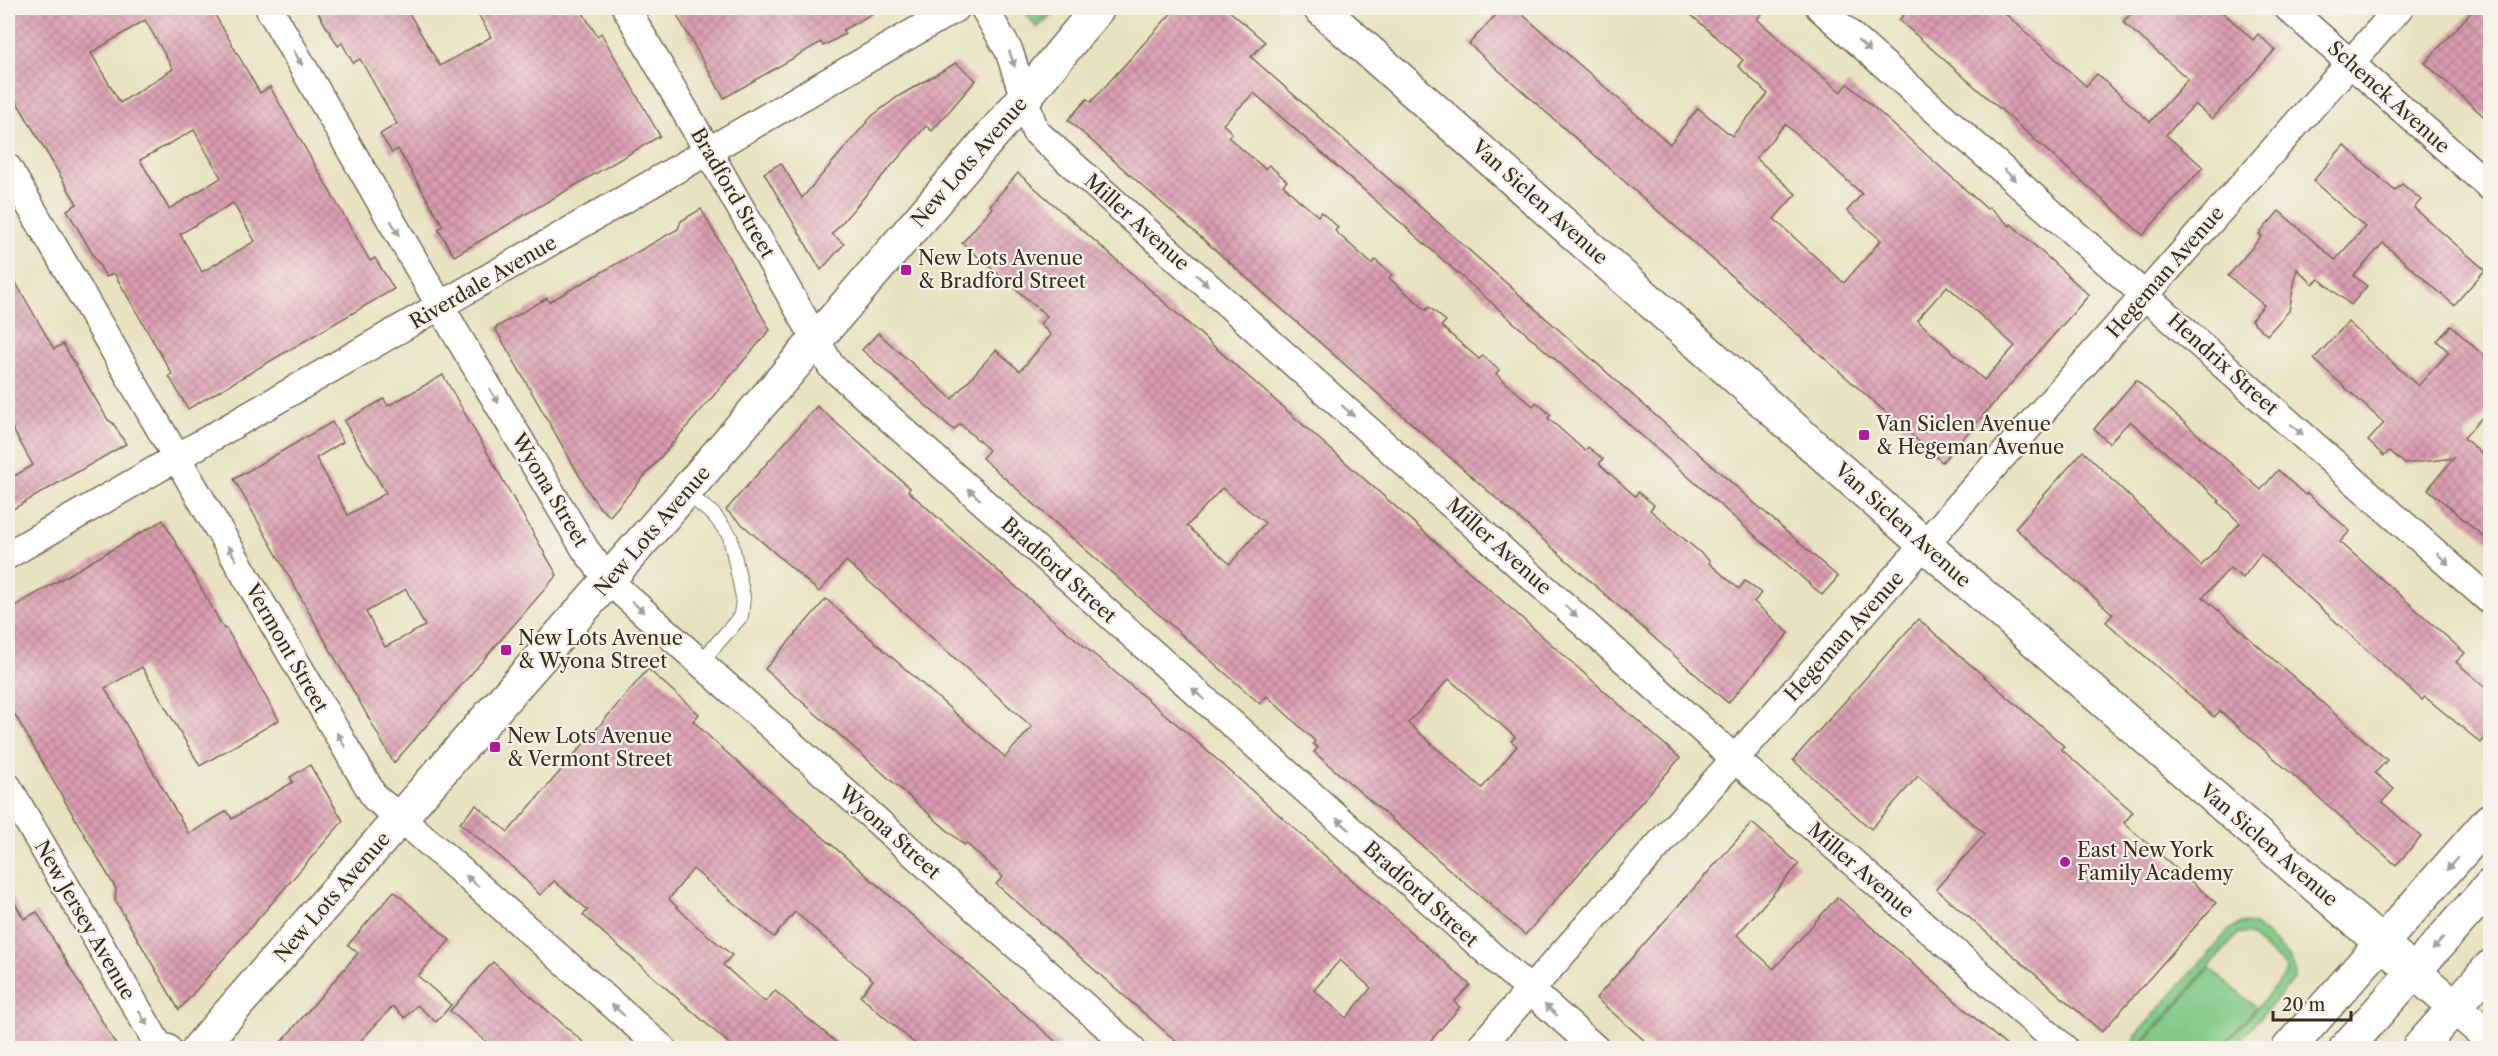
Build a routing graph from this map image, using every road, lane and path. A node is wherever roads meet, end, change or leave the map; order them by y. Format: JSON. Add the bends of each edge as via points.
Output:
{"nodes":[{"id":1,"x":269,"y":8,"type":"edge"},
{"id":2,"x":626,"y":8,"type":"edge"},
{"id":3,"x":957,"y":8,"type":"edge"},
{"id":4,"x":984,"y":8,"type":"edge"},
{"id":5,"x":1098,"y":8,"type":"edge"},
{"id":6,"x":1320,"y":8,"type":"edge"},
{"id":7,"x":1820,"y":8,"type":"edge"},
{"id":8,"x":2288,"y":8,"type":"edge"},
{"id":9,"x":2399,"y":8,"type":"edge"},
{"id":10,"x":2350,"y":63,"type":"junction"},
{"id":11,"x":1024,"y":97,"type":"junction"},
{"id":12,"x":709,"y":150,"type":"junction"},
{"id":13,"x":8,"y":168,"type":"edge"},
{"id":14,"x":2490,"y":187,"type":"edge"},
{"id":15,"x":2145,"y":295,"type":"junction"},
{"id":16,"x":441,"y":307,"type":"junction"},
{"id":17,"x":816,"y":339,"type":"junction"},
{"id":18,"x":176,"y":459,"type":"junction"},
{"id":19,"x":685,"y":492,"type":"junction"},
{"id":20,"x":1925,"y":545,"type":"junction"},
{"id":21,"x":8,"y":555,"type":"edge"},
{"id":22,"x":609,"y":581,"type":"junction"},
{"id":23,"x":2490,"y":601,"type":"edge"},
{"id":24,"x":700,"y":663,"type":"junction"},
{"id":25,"x":1735,"y":759,"type":"junction"},
{"id":26,"x":8,"y":787,"type":"edge"},
{"id":27,"x":401,"y":818,"type":"junction"},
{"id":28,"x":2490,"y":820,"type":"edge"},
{"id":29,"x":2490,"y":886,"type":"edge"},
{"id":30,"x":2382,"y":943,"type":"junction"},
{"id":31,"x":2490,"y":967,"type":"edge"},
{"id":32,"x":2414,"y":972,"type":"junction"},
{"id":33,"x":1530,"y":991,"type":"junction"},
{"id":34,"x":2455,"y":1007,"type":"junction"},
{"id":35,"x":2490,"y":1038,"type":"edge"},
{"id":36,"x":167,"y":1048,"type":"edge"},
{"id":37,"x":199,"y":1048,"type":"edge"},
{"id":38,"x":662,"y":1048,"type":"edge"},
{"id":39,"x":1131,"y":1048,"type":"edge"},
{"id":40,"x":1479,"y":1048,"type":"edge"},
{"id":41,"x":1595,"y":1048,"type":"edge"},
{"id":42,"x":2064,"y":1048,"type":"edge"},
{"id":43,"x":2289,"y":1048,"type":"edge"},
{"id":44,"x":2346,"y":1048,"type":"edge"},
{"id":45,"x":2419,"y":1048,"type":"edge"},
{"id":46,"x":2481,"y":1048,"type":"edge"}],
"edges":[{"from":1,"to":16,"type":"street","name":"Wyona Street","one_way":true},
{"from":2,"to":12,"type":"street","name":"Bradford Street"},
{"from":3,"to":12,"type":"street","name":"Riverdale Avenue"},
{"from":4,"to":11,"type":"street","name":"Miller Avenue","one_way":true,"via":[[1010,51]]},
{"from":5,"to":11,"type":"main road","name":"New Lots Avenue"},
{"from":6,"to":20,"type":"main road","name":"Van Siclen Avenue"},
{"from":7,"to":15,"type":"street","name":"Hendrix Street","one_way":true},
{"from":8,"to":10,"type":"street","name":"Schenck Avenue"},
{"from":9,"to":10,"type":"street","name":"Hegeman Avenue"},
{"from":10,"to":14,"type":"street","name":"Schenck Avenue"},
{"from":10,"to":15,"type":"street","name":"Hegeman Avenue"},
{"from":11,"to":17,"type":"main road","name":"New Lots Avenue"},
{"from":11,"to":25,"type":"street","name":"Miller Avenue","one_way":true,"via":[[1035,130]]},
{"from":12,"to":16,"type":"street","name":"Riverdale Avenue"},
{"from":12,"to":17,"type":"street","name":"Bradford Street"},
{"from":13,"to":18,"type":"street","name":"Vermont Street"},
{"from":15,"to":20,"type":"street","name":"Hegeman Avenue"},
{"from":15,"to":23,"type":"street","name":"Hendrix Street","one_way":true},
{"from":16,"to":18,"type":"street","name":"Riverdale Avenue"},
{"from":16,"to":22,"type":"street","name":"Wyona Street","one_way":true,"via":[[585,549]]},
{"from":17,"to":19,"type":"main road","name":"New Lots Avenue"},
{"from":33,"to":17,"type":"street","name":"Bradford Street","one_way":true,"via":[[831,366]]},
{"from":18,"to":21,"type":"street","name":"Riverdale Avenue"},
{"from":27,"to":18,"type":"street","name":"Vermont Street","one_way":true,"via":[[375,798]]},
{"from":19,"to":22,"type":"main road","name":"New Lots Avenue"},
{"from":19,"to":24,"type":"lane","via":[[714,515],[730,536],[743,597],[741,616]]},
{"from":20,"to":25,"type":"street","name":"Hegeman Avenue"},
{"from":20,"to":30,"type":"main road","name":"Van Siclen Avenue"},
{"from":22,"to":24,"type":"street","name":"Wyona Street","one_way":true},
{"from":22,"to":27,"type":"main road","name":"New Lots Avenue"},
{"from":24,"to":39,"type":"street","name":"Wyona Street"},
{"from":25,"to":33,"type":"street","name":"Hegeman Avenue"},
{"from":25,"to":42,"type":"street","name":"Miller Avenue"},
{"from":26,"to":36,"type":"street","name":"New Jersey Avenue","one_way":true,"via":[[159,1046]]},
{"from":27,"to":37,"type":"main road","name":"New Lots Avenue"},
{"from":38,"to":27,"type":"street","name":"Vermont Street","one_way":true},
{"from":28,"to":30,"type":"main road","one_way":true},
{"from":29,"to":32,"type":"main road","one_way":true},
{"from":30,"to":32,"type":"main road","name":"Van Siclen Avenue"},
{"from":30,"to":43,"type":"main road"},
{"from":31,"to":34,"type":"main road"},
{"from":32,"to":34,"type":"main road","name":"Van Siclen Avenue"},
{"from":32,"to":44,"type":"main road"},
{"from":33,"to":40,"type":"street","name":"Hegeman Avenue"},
{"from":41,"to":33,"type":"street","name":"Bradford Street","one_way":true},
{"from":34,"to":35,"type":"main road","name":"Van Siclen Avenue"},
{"from":34,"to":45,"type":"main road"},
{"from":35,"to":46,"type":"main road"}]}
